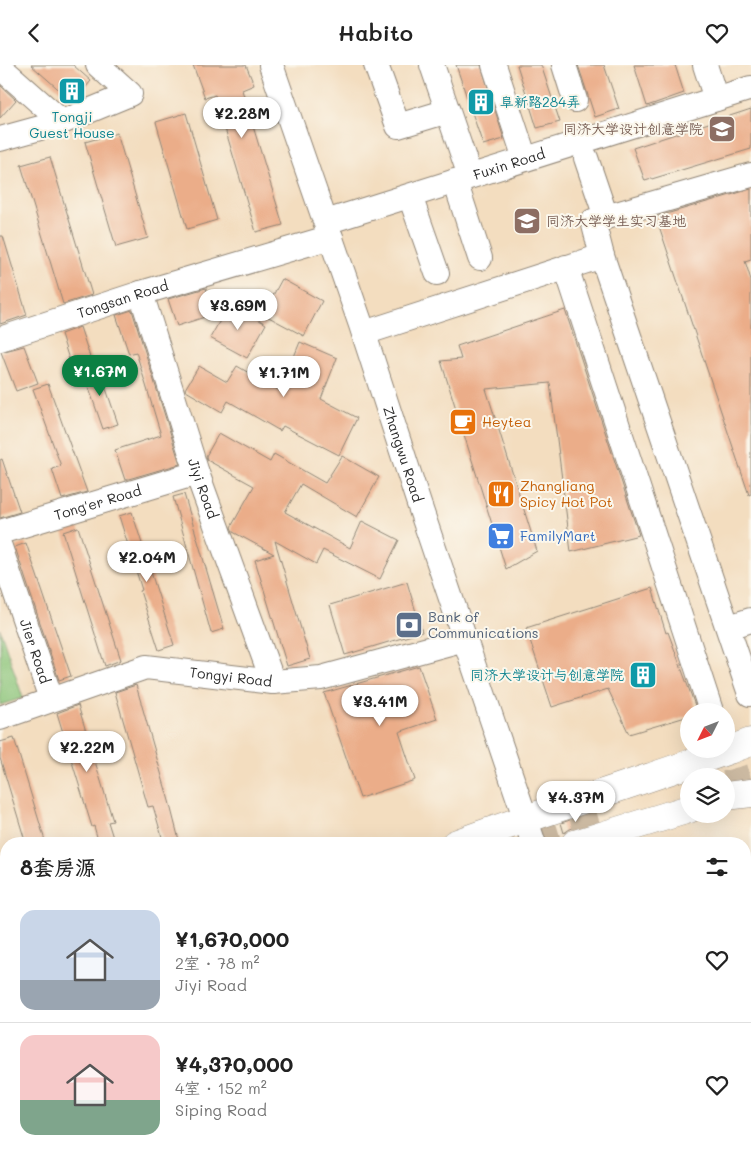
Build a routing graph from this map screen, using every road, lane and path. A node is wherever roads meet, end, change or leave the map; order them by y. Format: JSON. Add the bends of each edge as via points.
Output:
{"nodes":[{"id":1,"x":98,"y":65,"type":"edge"},
{"id":2,"x":271,"y":65,"type":"edge"},
{"id":3,"x":376,"y":65,"type":"edge"},
{"id":4,"x":432,"y":65,"type":"edge"},
{"id":5,"x":494,"y":65,"type":"edge"},
{"id":6,"x":564,"y":65,"type":"edge"},
{"id":7,"x":705,"y":65,"type":"edge"},
{"id":8,"x":0,"y":67,"type":"edge"},
{"id":9,"x":751,"y":88,"type":"edge"},
{"id":10,"x":716,"y":99,"type":"junction"},
{"id":11,"x":575,"y":100,"type":"dead end"},
{"id":12,"x":448,"y":111,"type":"junction"},
{"id":13,"x":62,"y":122,"type":"junction"},
{"id":14,"x":0,"y":139,"type":"edge"},
{"id":15,"x":586,"y":158,"type":"dead end"},
{"id":16,"x":525,"y":159,"type":"junction"},
{"id":17,"x":751,"y":175,"type":"edge"},
{"id":18,"x":463,"y":179,"type":"junction"},
{"id":19,"x":410,"y":195,"type":"junction"},
{"id":20,"x":606,"y":217,"type":"junction"},
{"id":21,"x":328,"y":230,"type":"junction"},
{"id":22,"x":602,"y":256,"type":"junction"},
{"id":23,"x":480,"y":258,"type":"dead end"},
{"id":24,"x":566,"y":267,"type":"junction"},
{"id":25,"x":437,"y":273,"type":"dead end"},
{"id":26,"x":141,"y":293,"type":"junction"},
{"id":27,"x":364,"y":333,"type":"junction"},
{"id":28,"x":0,"y":339,"type":"edge"},
{"id":29,"x":197,"y":473,"type":"junction"},
{"id":30,"x":0,"y":532,"type":"edge"},
{"id":31,"x":0,"y":547,"type":"edge"},
{"id":32,"x":740,"y":624,"type":"edge"},
{"id":33,"x":465,"y":639,"type":"junction"},
{"id":34,"x":273,"y":682,"type":"junction"},
{"id":35,"x":750,"y":694,"type":"edge"},
{"id":36,"x":51,"y":699,"type":"junction"},
{"id":37,"x":708,"y":703,"type":"edge"},
{"id":38,"x":0,"y":718,"type":"edge"},
{"id":39,"x":751,"y":742,"type":"edge"},
{"id":40,"x":751,"y":793,"type":"edge"},
{"id":41,"x":735,"y":796,"type":"edge"},
{"id":42,"x":680,"y":812,"type":"edge"},
{"id":43,"x":526,"y":818,"type":"junction"},
{"id":44,"x":473,"y":837,"type":"edge"},
{"id":45,"x":532,"y":837,"type":"edge"},
{"id":46,"x":598,"y":837,"type":"tunnel mouth"}],
"edges":[{"from":1,"to":13,"type":"street","via":[[130,94]]},
{"from":2,"to":21,"type":"street","name":"Zhangwu Road"},
{"from":3,"to":12,"type":"street","via":[[398,126]]},
{"from":4,"to":12,"type":"street"},
{"from":5,"to":16,"type":"street"},
{"from":6,"to":11,"type":"street"},
{"from":7,"to":10,"type":"street"},
{"from":8,"to":13,"type":"street"},
{"from":9,"to":10,"type":"street","name":"Fuxin Road"},
{"from":10,"to":16,"type":"street","name":"Fuxin Road"},
{"from":12,"to":18,"type":"street"},
{"from":13,"to":14,"type":"street"},
{"from":15,"to":20,"type":"street"},
{"from":16,"to":18,"type":"street","name":"Fuxin Road"},
{"from":17,"to":20,"type":"street"},
{"from":18,"to":19,"type":"street","name":"Fuxin Road"},
{"from":18,"to":23,"type":"street"},
{"from":19,"to":21,"type":"street","name":"Fuxin Road"},
{"from":19,"to":25,"type":"street"},
{"from":20,"to":22,"type":"street","via":[[593,221]]},
{"from":21,"to":26,"type":"street","name":"Tongsan Road"},
{"from":21,"to":27,"type":"street","name":"Zhangwu Road"},
{"from":22,"to":24,"type":"street"},
{"from":22,"to":32,"type":"street"},
{"from":24,"to":27,"type":"street"},
{"from":24,"to":37,"type":"street"},
{"from":26,"to":28,"type":"street","name":"Tongsan Road"},
{"from":26,"to":29,"type":"street","name":"Jiyi Road"},
{"from":27,"to":33,"type":"street","name":"Zhangwu Road"},
{"from":29,"to":30,"type":"street","name":"Tong'er Road"},
{"from":29,"to":34,"type":"street","name":"Jiyi Road"},
{"from":31,"to":36,"type":"street","name":"Jier Road"},
{"from":32,"to":35,"type":"street"},
{"from":33,"to":34,"type":"street","name":"Tongyi Road","via":[[321,678]]},
{"from":33,"to":43,"type":"street","name":"Zhangwu Road"},
{"from":34,"to":36,"type":"street","name":"Tongyi Road","via":[[146,667]]},
{"from":36,"to":38,"type":"street","name":"Tongyi Road"},
{"from":39,"to":43,"type":"main road"},
{"from":40,"to":41,"type":"main road"},
{"from":42,"to":46,"type":"main road"},
{"from":43,"to":44,"type":"main road"},
{"from":43,"to":45,"type":"street","name":"Zhangwu Road"}]}
